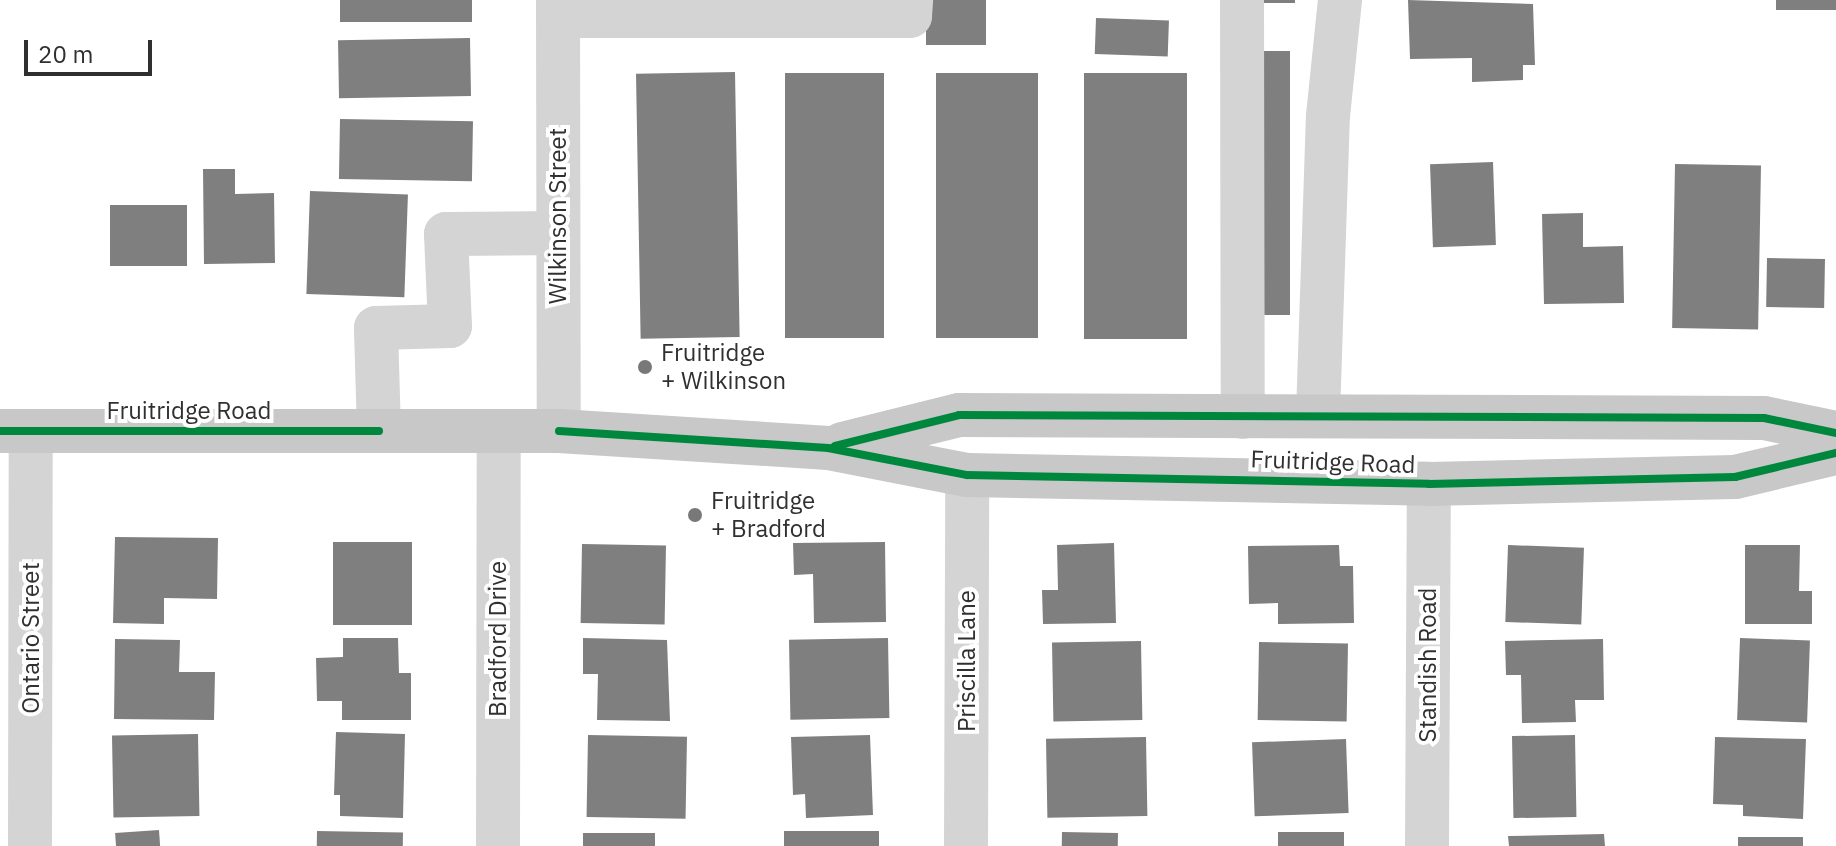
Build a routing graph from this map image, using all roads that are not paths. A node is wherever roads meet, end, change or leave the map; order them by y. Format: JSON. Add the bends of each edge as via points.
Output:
{"nodes":[{"id":1,"x":911,"y":0,"type":"edge"},
{"id":2,"x":1242,"y":0,"type":"edge"},
{"id":3,"x":1340,"y":0,"type":"edge"},
{"id":4,"x":558,"y":8,"type":"edge"},
{"id":5,"x":558,"y":233,"type":"junction"},
{"id":6,"x":1318,"y":415,"type":"junction"},
{"id":7,"x":1243,"y":417,"type":"junction"},
{"id":8,"x":16,"y":431,"type":"edge"},
{"id":9,"x":379,"y":431,"type":"junction"},
{"id":10,"x":499,"y":431,"type":"junction"},
{"id":11,"x":559,"y":431,"type":"junction"},
{"id":12,"x":1836,"y":433,"type":"edge"},
{"id":13,"x":828,"y":448,"type":"junction"},
{"id":14,"x":1836,"y":453,"type":"edge"},
{"id":15,"x":967,"y":475,"type":"junction"},
{"id":16,"x":1429,"y":484,"type":"junction"},
{"id":17,"x":30,"y":846,"type":"edge"},
{"id":18,"x":498,"y":846,"type":"edge"},
{"id":19,"x":966,"y":846,"type":"edge"},
{"id":20,"x":1427,"y":846,"type":"edge"}],
"edges":[{"from":1,"to":4,"type":"street","via":[[910,16]]},
{"from":2,"to":7,"type":"street"},
{"from":3,"to":6,"type":"street","via":[[1328,116]]},
{"from":4,"to":5,"type":"street","name":"Wilkinson Street"},
{"from":5,"to":9,"type":"street","via":[[446,234],[450,326],[376,328]]},
{"from":5,"to":11,"type":"street","name":"Wilkinson Street"},
{"from":6,"to":7,"type":"main road","name":"Fruitridge Road"},
{"from":6,"to":12,"type":"main road","name":"Fruitridge Road","via":[[1764,418]]},
{"from":7,"to":13,"type":"main road","name":"Fruitridge Road","via":[[959,415]]},
{"from":8,"to":9,"type":"main road","name":"Fruitridge Road"},
{"from":8,"to":17,"type":"street","name":"Ontario Street"},
{"from":9,"to":10,"type":"main road","name":"Fruitridge Road"},
{"from":10,"to":11,"type":"main road","name":"Fruitridge Road"},
{"from":10,"to":18,"type":"street","name":"Bradford Drive"},
{"from":11,"to":13,"type":"main road","name":"Fruitridge Road"},
{"from":13,"to":15,"type":"main road","name":"Fruitridge Road"},
{"from":14,"to":16,"type":"main road","name":"Fruitridge Road","via":[[1735,477]]},
{"from":15,"to":16,"type":"main road","name":"Fruitridge Road"},
{"from":15,"to":19,"type":"street","name":"Priscilla Lane"},
{"from":16,"to":20,"type":"street","name":"Standish Road"}]}
